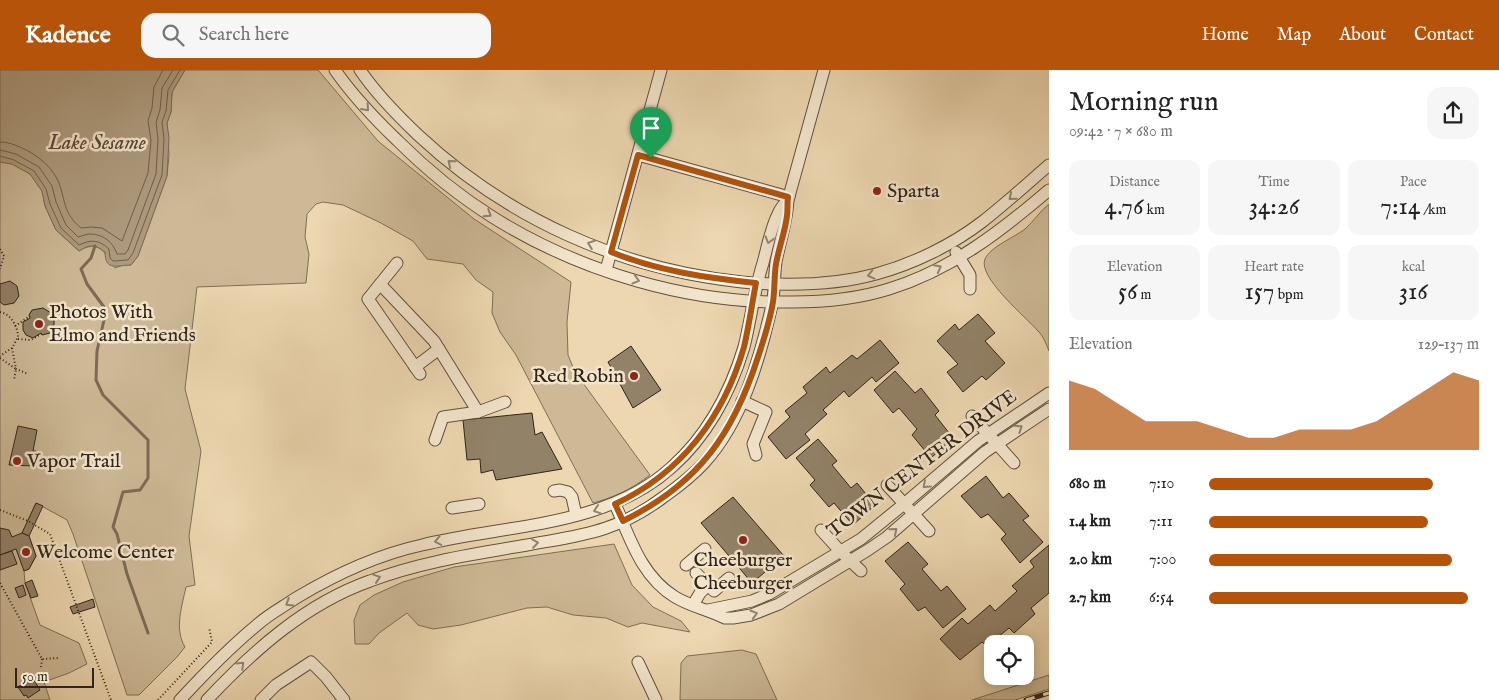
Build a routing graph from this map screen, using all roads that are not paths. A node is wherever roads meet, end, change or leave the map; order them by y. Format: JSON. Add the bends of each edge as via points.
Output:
{"nodes":[{"id":1,"x":335,"y":70,"type":"edge"},
{"id":2,"x":360,"y":70,"type":"edge"},
{"id":3,"x":661,"y":70,"type":"edge"},
{"id":4,"x":824,"y":70,"type":"edge"},
{"id":5,"x":638,"y":155,"type":"junction"},
{"id":6,"x":1049,"y":165,"type":"edge"},
{"id":7,"x":1049,"y":190,"type":"edge"},
{"id":8,"x":788,"y":198,"type":"junction"},
{"id":9,"x":951,"y":242,"type":"junction"},
{"id":10,"x":611,"y":252,"type":"junction"},
{"id":11,"x":959,"y":257,"type":"junction"},
{"id":12,"x":397,"y":263,"type":"dead end"},
{"id":13,"x":606,"y":270,"type":"junction"},
{"id":14,"x":756,"y":283,"type":"junction"},
{"id":15,"x":380,"y":284,"type":"junction"},
{"id":16,"x":775,"y":284,"type":"junction"},
{"id":17,"x":970,"y":288,"type":"dead end"},
{"id":18,"x":753,"y":302,"type":"junction"},
{"id":19,"x":773,"y":302,"type":"junction"},
{"id":20,"x":440,"y":349,"type":"junction"},
{"id":21,"x":1049,"y":393,"type":"edge"},
{"id":22,"x":742,"y":401,"type":"junction"},
{"id":23,"x":505,"y":402,"type":"dead end"},
{"id":24,"x":1049,"y":409,"type":"edge"},
{"id":25,"x":478,"y":412,"type":"junction"},
{"id":26,"x":972,"y":416,"type":"dead end"},
{"id":27,"x":987,"y":434,"type":"junction"},
{"id":28,"x":435,"y":440,"type":"dead end"},
{"id":29,"x":996,"y":444,"type":"junction"},
{"id":30,"x":756,"y":455,"type":"dead end"},
{"id":31,"x":1014,"y":463,"type":"dead end"},
{"id":32,"x":887,"y":485,"type":"dead end"},
{"id":33,"x":554,"y":491,"type":"dead end"},
{"id":34,"x":478,"y":504,"type":"dead end"},
{"id":35,"x":615,"y":504,"type":"junction"},
{"id":36,"x":904,"y":504,"type":"junction"},
{"id":37,"x":452,"y":508,"type":"dead end"},
{"id":38,"x":914,"y":514,"type":"junction"},
{"id":39,"x":576,"y":516,"type":"junction"},
{"id":40,"x":623,"y":521,"type":"junction"},
{"id":41,"x":821,"y":530,"type":"dead end"},
{"id":42,"x":929,"y":531,"type":"dead end"},
{"id":43,"x":705,"y":549,"type":"dead end"},
{"id":44,"x":840,"y":552,"type":"junction"},
{"id":45,"x":850,"y":562,"type":"junction"},
{"id":46,"x":686,"y":565,"type":"dead end"},
{"id":47,"x":861,"y":571,"type":"dead end"},
{"id":48,"x":696,"y":573,"type":"dead end"},
{"id":49,"x":729,"y":578,"type":"dead end"},
{"id":50,"x":711,"y":588,"type":"junction"},
{"id":51,"x":693,"y":605,"type":"junction"},
{"id":52,"x":708,"y":610,"type":"junction"},
{"id":53,"x":638,"y":662,"type":"dead end"},
{"id":54,"x":180,"y":700,"type":"edge"},
{"id":55,"x":207,"y":700,"type":"edge"},
{"id":56,"x":261,"y":700,"type":"edge"},
{"id":57,"x":344,"y":700,"type":"edge"},
{"id":58,"x":656,"y":700,"type":"edge"}],
"edges":[{"from":1,"to":13,"type":"street","one_way":true,"via":[[385,129],[467,200],[540,243]]},
{"from":10,"to":2,"type":"street","one_way":true,"via":[[538,221],[470,178],[402,119]]},
{"from":3,"to":5,"type":"street"},
{"from":4,"to":8,"type":"street"},
{"from":5,"to":8,"type":"street"},
{"from":5,"to":10,"type":"street"},
{"from":6,"to":9,"type":"street","one_way":true,"via":[[982,222]]},
{"from":7,"to":11,"type":"street","via":[[1008,225]]},
{"from":8,"to":14,"type":"street","one_way":true,"via":[[777,214]]},
{"from":8,"to":16,"type":"street"},
{"from":9,"to":11,"type":"street"},
{"from":9,"to":16,"type":"street","one_way":true,"via":[[898,267],[874,274],[817,284]]},
{"from":10,"to":13,"type":"street"},
{"from":10,"to":14,"type":"street","via":[[684,274]]},
{"from":11,"to":17,"type":"street","via":[[970,275]]},
{"from":19,"to":11,"type":"street","one_way":true,"via":[[826,302],[868,295],[916,279]]},
{"from":12,"to":15,"type":"street"},
{"from":13,"to":18,"type":"street","one_way":true,"via":[[681,291]]},
{"from":14,"to":16,"type":"street"},
{"from":14,"to":18,"type":"street"},
{"from":15,"to":20,"type":"street"},
{"from":15,"to":20,"type":"street","via":[[368,299],[418,370]]},
{"from":16,"to":19,"type":"street"},
{"from":18,"to":19,"type":"street"},
{"from":18,"to":35,"type":"street","via":[[736,370],[708,427],[672,467]]},
{"from":19,"to":22,"type":"street"},
{"from":20,"to":25,"type":"street"},
{"from":21,"to":27,"type":"street","name":"TOWN CENTER DRIVE"},
{"from":22,"to":30,"type":"street","via":[[766,412],[753,444]]},
{"from":22,"to":40,"type":"street","via":[[704,463],[656,503]]},
{"from":23,"to":25,"type":"street"},
{"from":29,"to":24,"type":"street","name":"TOWN CENTER DRIVE","one_way":true},
{"from":25,"to":28,"type":"street","via":[[443,417]]},
{"from":26,"to":27,"type":"street"},
{"from":27,"to":29,"type":"street"},
{"from":27,"to":36,"type":"street","name":"TOWN CENTER DRIVE","one_way":true},
{"from":29,"to":31,"type":"street"},
{"from":29,"to":38,"type":"street","name":"TOWN CENTER DRIVE"},
{"from":32,"to":36,"type":"street"},
{"from":33,"to":39,"type":"street","via":[[568,492]]},
{"from":34,"to":37,"type":"street"},
{"from":35,"to":39,"type":"street","one_way":true},
{"from":35,"to":40,"type":"street","name":"TOWN CENTER DRIVE"},
{"from":36,"to":38,"type":"street"},
{"from":36,"to":44,"type":"street","name":"TOWN CENTER DRIVE"},
{"from":38,"to":42,"type":"street"},
{"from":45,"to":38,"type":"street","name":"TOWN CENTER DRIVE","one_way":true},
{"from":39,"to":54,"type":"street","one_way":true,"via":[[421,545],[355,566],[266,617]]},
{"from":40,"to":51,"type":"street","name":"TOWN CENTER DRIVE","via":[[644,568],[653,579],[675,597]]},
{"from":55,"to":40,"type":"street","one_way":true,"via":[[239,666],[287,626],[368,581],[408,568],[574,537]]},
{"from":41,"to":44,"type":"street"},
{"from":43,"to":46,"type":"street"},
{"from":44,"to":45,"type":"street"},
{"from":44,"to":52,"type":"street","name":"TOWN CENTER DRIVE","via":[[769,594]]},
{"from":45,"to":47,"type":"street"},
{"from":52,"to":45,"type":"street","name":"TOWN CENTER DRIVE","one_way":true,"via":[[725,618],[762,612]]},
{"from":48,"to":50,"type":"street"},
{"from":49,"to":50,"type":"street"},
{"from":50,"to":51,"type":"street","via":[[700,593]]},
{"from":50,"to":52,"type":"street"},
{"from":51,"to":52,"type":"street","name":"TOWN CENTER DRIVE"},
{"from":53,"to":58,"type":"street"},
{"from":56,"to":57,"type":"street","via":[[276,685],[311,662]]}]}
